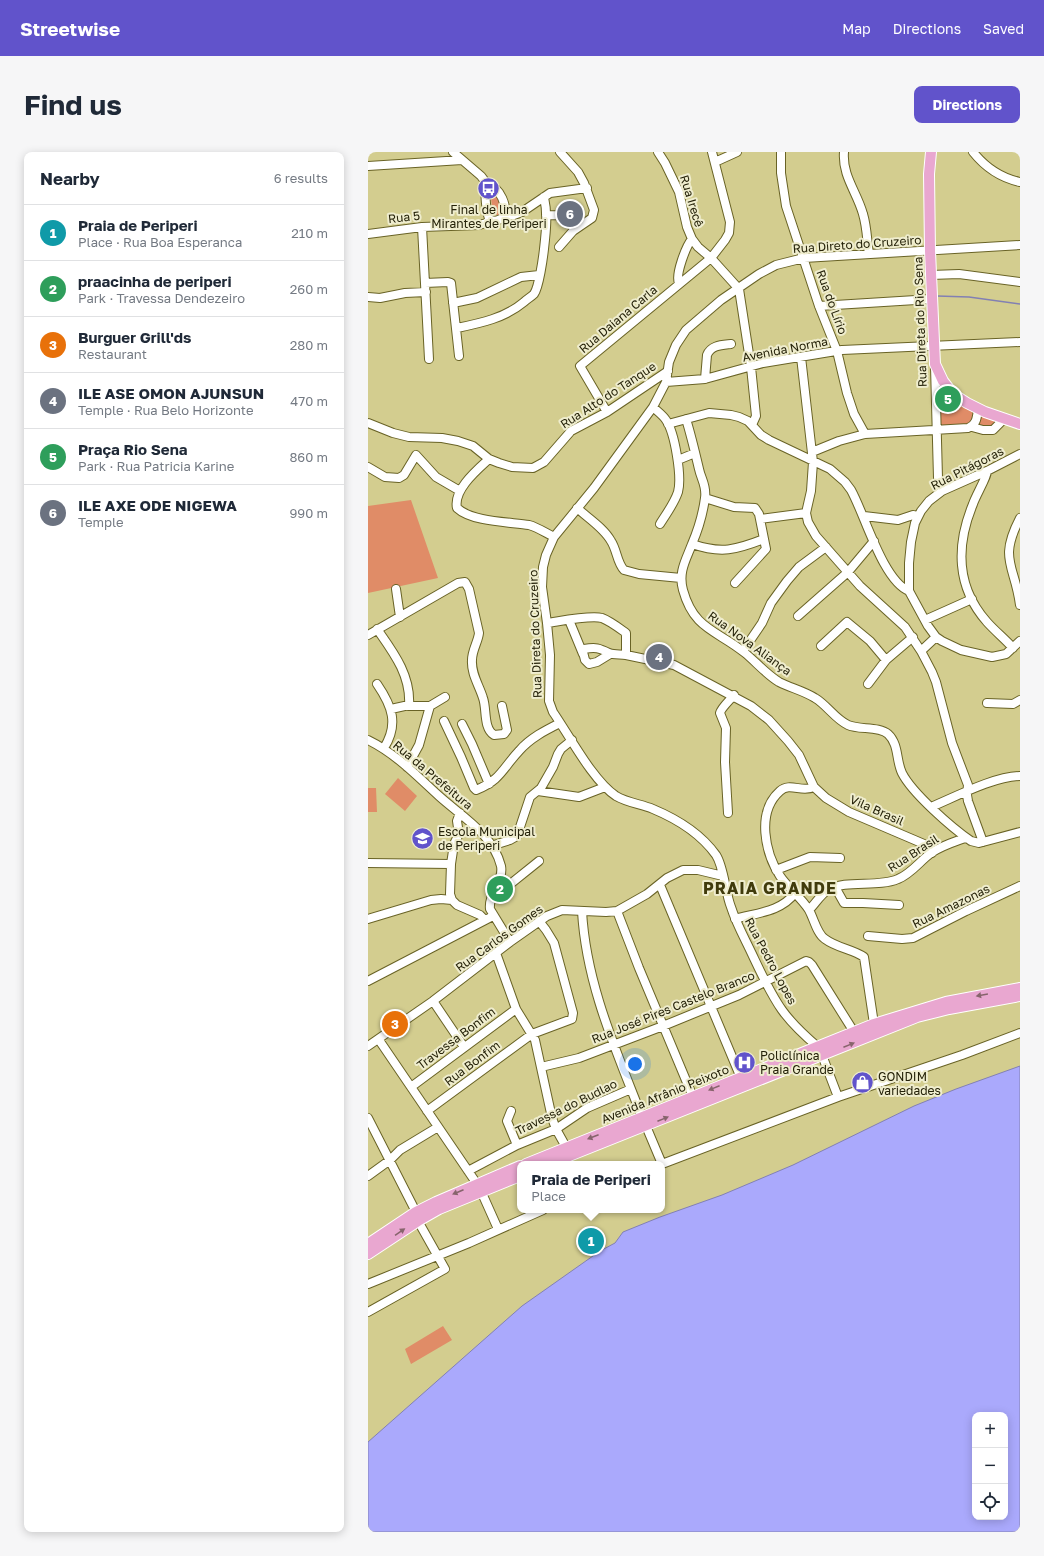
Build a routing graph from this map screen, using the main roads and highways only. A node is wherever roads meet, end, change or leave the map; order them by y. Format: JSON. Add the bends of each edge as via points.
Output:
{"nodes":[{"id":1,"x":931,"y":152,"type":"edge"},
{"id":2,"x":1020,"y":424,"type":"edge"},
{"id":3,"x":1020,"y":988,"type":"edge"},
{"id":4,"x":1020,"y":996,"type":"edge"},
{"id":5,"x":820,"y":1051,"type":"junction"},
{"id":6,"x":644,"y":1122,"type":"junction"},
{"id":7,"x":569,"y":1156,"type":"edge"},
{"id":8,"x":542,"y":1161,"type":"edge"},
{"id":9,"x":556,"y":1161,"type":"edge"},
{"id":10,"x":517,"y":1168,"type":"edge"},
{"id":11,"x":517,"y":1177,"type":"edge"},
{"id":12,"x":479,"y":1188,"type":"junction"},
{"id":13,"x":417,"y":1216,"type":"junction"},
{"id":14,"x":368,"y":1244,"type":"edge"},
{"id":15,"x":368,"y":1254,"type":"edge"}],
"edges":[{"from":1,"to":2,"type":"main road","name":"Rua Direta do Rio Sena","via":[[930,251],[935,364],[948,388],[963,400],[978,409]]},
{"from":3,"to":5,"type":"main road","name":"Avenida Afrânio Peixoto","one_way":true,"via":[[946,1002],[874,1024]]},
{"from":5,"to":4,"type":"main road","name":"Avenida Afrânio Peixoto","one_way":true,"via":[[917,1017]]},
{"from":6,"to":5,"type":"main road","name":"Avenida Afrânio Peixoto","one_way":true},
{"from":5,"to":6,"type":"main road","name":"Avenida Afrânio Peixoto","one_way":true,"via":[[693,1097]]},
{"from":6,"to":7,"type":"main road","name":"Avenida Afrânio Peixoto"},
{"from":7,"to":8,"type":"main road","name":"Avenida Afrânio Peixoto"},
{"from":7,"to":9,"type":"main road","name":"Avenida Afrânio Peixoto"},
{"from":10,"to":12,"type":"main road"},
{"from":11,"to":12,"type":"main road"},
{"from":12,"to":13,"type":"main road","via":[[439,1209]]},
{"from":13,"to":14,"type":"main road"},
{"from":15,"to":13,"type":"main road","one_way":true}]}
